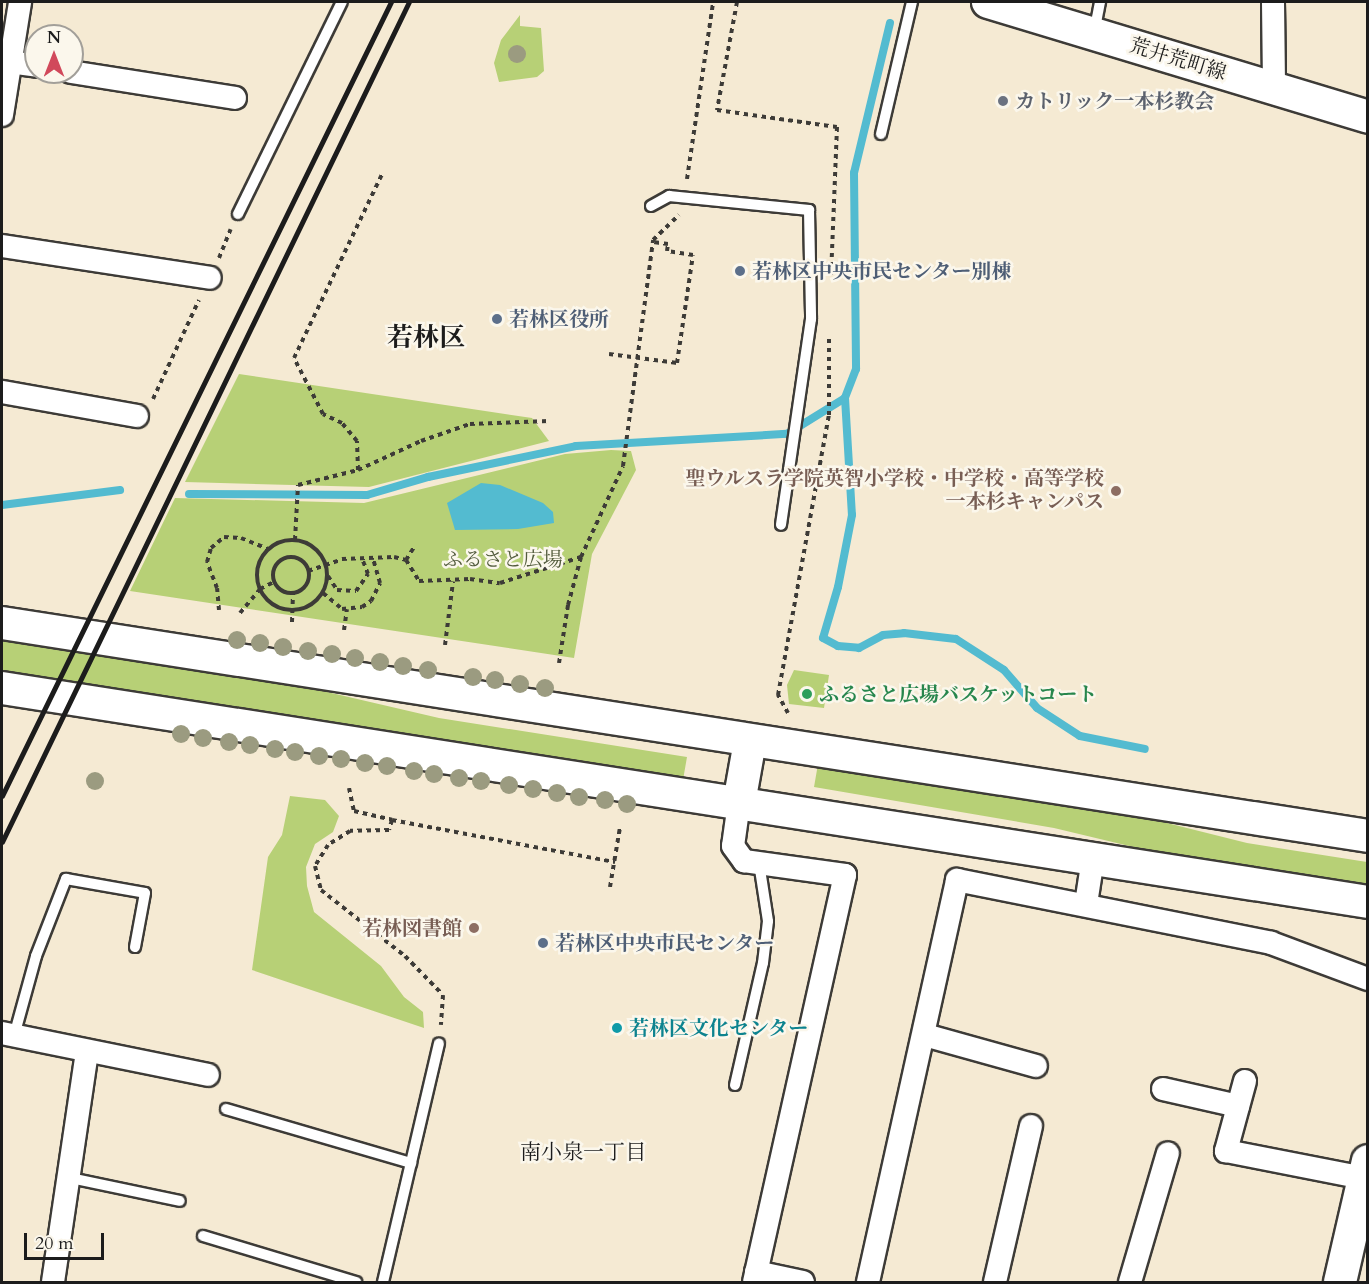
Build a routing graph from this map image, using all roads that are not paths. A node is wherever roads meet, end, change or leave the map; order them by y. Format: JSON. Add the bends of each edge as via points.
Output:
{"nodes":[{"id":1,"x":20,"y":2,"type":"edge"},
{"id":2,"x":342,"y":2,"type":"edge"},
{"id":3,"x":912,"y":2,"type":"edge"},
{"id":4,"x":988,"y":2,"type":"edge"},
{"id":5,"x":1100,"y":2,"type":"edge"},
{"id":6,"x":1273,"y":2,"type":"edge"},
{"id":7,"x":1094,"y":33,"type":"junction"},
{"id":8,"x":6,"y":62,"type":"edge"},
{"id":9,"x":24,"y":64,"type":"edge"},
{"id":10,"x":84,"y":74,"type":"edge"},
{"id":11,"x":1274,"y":88,"type":"junction"},
{"id":12,"x":235,"y":98,"type":"dead end"},
{"id":13,"x":2,"y":115,"type":"edge"},
{"id":14,"x":1368,"y":117,"type":"edge"},
{"id":15,"x":881,"y":134,"type":"dead end"},
{"id":16,"x":651,"y":206,"type":"dead end"},
{"id":17,"x":238,"y":214,"type":"road end"},
{"id":18,"x":2,"y":246,"type":"edge"},
{"id":19,"x":210,"y":278,"type":"road end"},
{"id":20,"x":2,"y":392,"type":"edge"},
{"id":21,"x":136,"y":416,"type":"road end"},
{"id":22,"x":782,"y":525,"type":"dead end"},
{"id":23,"x":2,"y":623,"type":"edge"},
{"id":24,"x":2,"y":688,"type":"edge"},
{"id":25,"x":750,"y":741,"type":"junction"},
{"id":26,"x":739,"y":803,"type":"junction"},
{"id":27,"x":1368,"y":836,"type":"edge"},
{"id":28,"x":1094,"y":858,"type":"junction"},
{"id":29,"x":759,"y":863,"type":"junction"},
{"id":30,"x":1368,"y":902,"type":"edge"},
{"id":31,"x":1086,"y":904,"type":"junction"},
{"id":32,"x":135,"y":947,"type":"dead end"},
{"id":33,"x":1368,"y":979,"type":"edge"},
{"id":34,"x":8,"y":1035,"type":"edge"},
{"id":35,"x":925,"y":1035,"type":"junction"},
{"id":36,"x":440,"y":1043,"type":"road end"},
{"id":37,"x":87,"y":1052,"type":"junction"},
{"id":38,"x":1036,"y":1066,"type":"dead end"},
{"id":39,"x":208,"y":1075,"type":"dead end"},
{"id":40,"x":1245,"y":1081,"type":"dead end"},
{"id":41,"x":735,"y":1085,"type":"dead end"},
{"id":42,"x":1163,"y":1089,"type":"dead end"},
{"id":43,"x":1238,"y":1106,"type":"junction"},
{"id":44,"x":226,"y":1109,"type":"dead end"},
{"id":45,"x":1031,"y":1126,"type":"dead end"},
{"id":46,"x":1168,"y":1153,"type":"dead end"},
{"id":47,"x":411,"y":1163,"type":"junction"},
{"id":48,"x":1366,"y":1169,"type":"edge"},
{"id":49,"x":70,"y":1178,"type":"junction"},
{"id":50,"x":180,"y":1201,"type":"dead end"},
{"id":51,"x":203,"y":1236,"type":"dead end"},
{"id":52,"x":755,"y":1277,"type":"edge"},
{"id":53,"x":53,"y":1282,"type":"edge"},
{"id":54,"x":356,"y":1282,"type":"edge"},
{"id":55,"x":383,"y":1282,"type":"edge"},
{"id":56,"x":804,"y":1282,"type":"edge"},
{"id":57,"x":868,"y":1282,"type":"edge"},
{"id":58,"x":995,"y":1282,"type":"edge"},
{"id":59,"x":1130,"y":1282,"type":"edge"},
{"id":60,"x":1340,"y":1282,"type":"edge"}],
"edges":[{"from":1,"to":8,"type":"street"},
{"from":2,"to":17,"type":"lane"},
{"from":3,"to":15,"type":"lane"},
{"from":4,"to":7,"type":"street","name":"荒井荒町線"},
{"from":5,"to":7,"type":"lane"},
{"from":6,"to":11,"type":"street"},
{"from":7,"to":11,"type":"street","name":"荒井荒町線"},
{"from":8,"to":9,"type":"street"},
{"from":8,"to":13,"type":"street"},
{"from":10,"to":12,"type":"street"},
{"from":11,"to":14,"type":"street","name":"荒井荒町線"},
{"from":16,"to":22,"type":"lane","via":[[669,196],[809,210],[811,319]]},
{"from":18,"to":19,"type":"street"},
{"from":20,"to":21,"type":"street"},
{"from":23,"to":25,"type":"street"},
{"from":24,"to":26,"type":"street"},
{"from":25,"to":26,"type":"street"},
{"from":25,"to":27,"type":"street"},
{"from":26,"to":28,"type":"street"},
{"from":26,"to":29,"type":"street","via":[[733,846],[744,861]]},
{"from":28,"to":30,"type":"street"},
{"from":28,"to":31,"type":"street"},
{"from":29,"to":41,"type":"lane","via":[[768,921],[763,963]]},
{"from":29,"to":52,"type":"street","via":[[845,875]]},
{"from":31,"to":33,"type":"street","via":[[1271,943]]},
{"from":31,"to":35,"type":"street","via":[[957,880]]},
{"from":32,"to":34,"type":"lane","via":[[145,892],[66,879]]},
{"from":34,"to":37,"type":"street"},
{"from":35,"to":38,"type":"street"},
{"from":35,"to":57,"type":"street"},
{"from":36,"to":47,"type":"lane"},
{"from":37,"to":39,"type":"street"},
{"from":37,"to":49,"type":"street"},
{"from":40,"to":43,"type":"street"},
{"from":42,"to":43,"type":"street"},
{"from":43,"to":48,"type":"street","via":[[1226,1151]]},
{"from":44,"to":47,"type":"lane"},
{"from":45,"to":58,"type":"street"},
{"from":46,"to":59,"type":"street"},
{"from":47,"to":55,"type":"lane"},
{"from":48,"to":60,"type":"street"},
{"from":49,"to":50,"type":"lane"},
{"from":49,"to":53,"type":"street"},
{"from":51,"to":54,"type":"lane"},
{"from":52,"to":56,"type":"street"}]}
